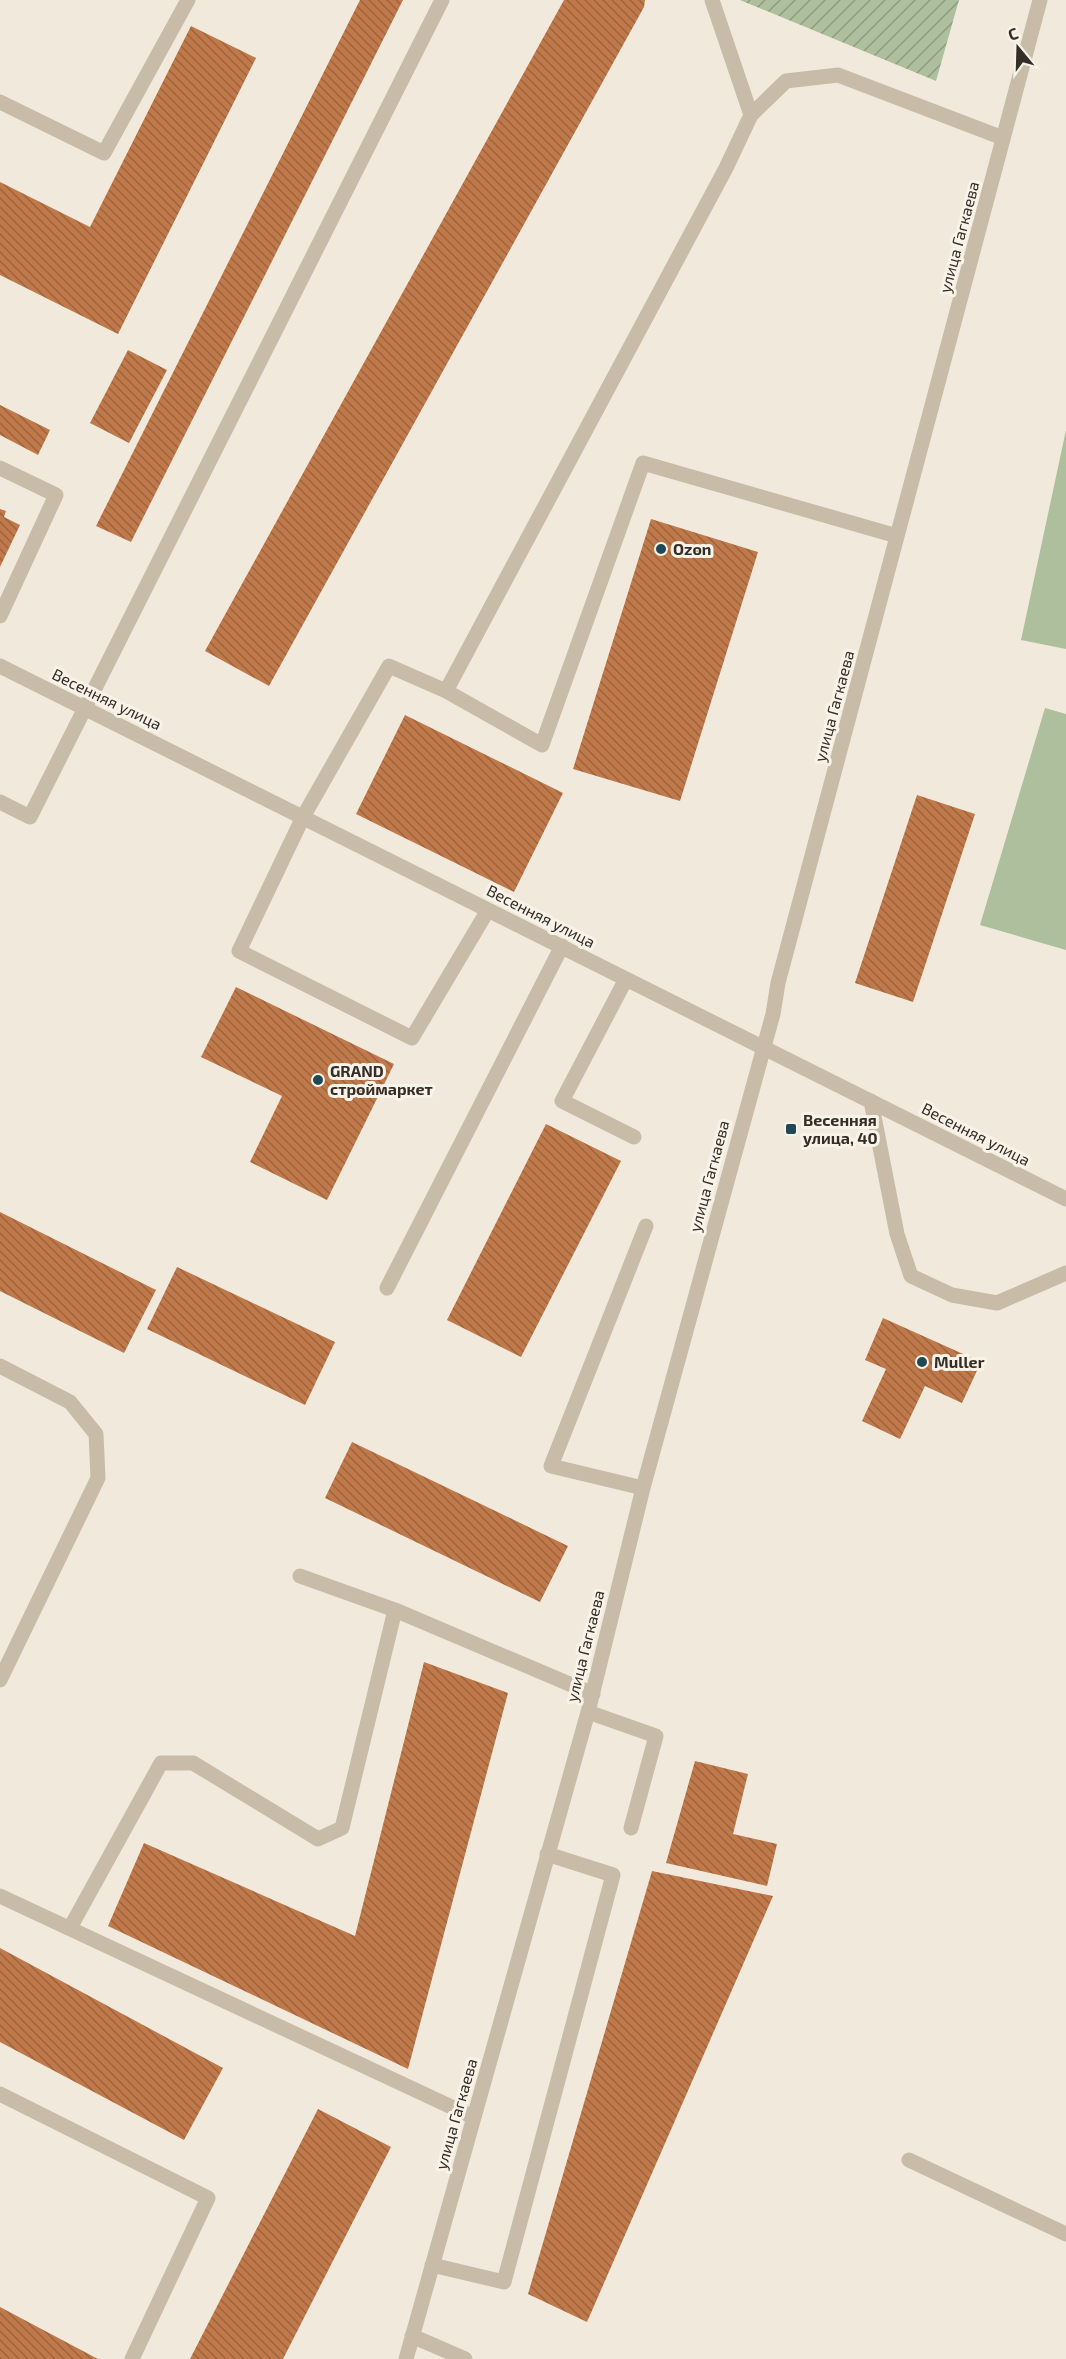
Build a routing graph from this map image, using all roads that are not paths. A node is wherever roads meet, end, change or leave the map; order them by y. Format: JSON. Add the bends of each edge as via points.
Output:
{"nodes":[{"id":1,"x":188,"y":0,"type":"edge"},
{"id":2,"x":442,"y":0,"type":"edge"},
{"id":3,"x":712,"y":0,"type":"edge"},
{"id":4,"x":1040,"y":0,"type":"edge"},
{"id":5,"x":0,"y":102,"type":"edge"},
{"id":6,"x":752,"y":115,"type":"junction"},
{"id":7,"x":1003,"y":138,"type":"junction"},
{"id":8,"x":0,"y":468,"type":"edge"},
{"id":9,"x":897,"y":537,"type":"junction"},
{"id":10,"x":0,"y":616,"type":"edge"},
{"id":11,"x":0,"y":666,"type":"edge"},
{"id":12,"x":446,"y":691,"type":"junction"},
{"id":13,"x":85,"y":708,"type":"junction"},
{"id":14,"x":0,"y":802,"type":"edge"},
{"id":15,"x":303,"y":818,"type":"junction"},
{"id":16,"x":488,"y":910,"type":"junction"},
{"id":17,"x":561,"y":946,"type":"junction"},
{"id":18,"x":626,"y":979,"type":"junction"},
{"id":19,"x":762,"y":1049,"type":"junction"},
{"id":20,"x":871,"y":1101,"type":"junction"},
{"id":21,"x":633,"y":1137,"type":"dead end"},
{"id":22,"x":1066,"y":1199,"type":"edge"},
{"id":23,"x":646,"y":1226,"type":"dead end"},
{"id":24,"x":1066,"y":1274,"type":"edge"},
{"id":25,"x":387,"y":1288,"type":"dead end"},
{"id":26,"x":0,"y":1365,"type":"edge"},
{"id":27,"x":643,"y":1488,"type":"junction"},
{"id":28,"x":300,"y":1576,"type":"dead end"},
{"id":29,"x":394,"y":1610,"type":"junction"},
{"id":30,"x":0,"y":1680,"type":"edge"},
{"id":31,"x":592,"y":1694,"type":"junction"},
{"id":32,"x":588,"y":1712,"type":"junction"},
{"id":33,"x":630,"y":1828,"type":"dead end"},
{"id":34,"x":547,"y":1854,"type":"junction"},
{"id":35,"x":0,"y":1896,"type":"edge"},
{"id":36,"x":70,"y":1928,"type":"junction"},
{"id":37,"x":0,"y":2094,"type":"edge"},
{"id":38,"x":473,"y":2117,"type":"junction"},
{"id":39,"x":909,"y":2160,"type":"dead end"},
{"id":40,"x":1066,"y":2234,"type":"edge"},
{"id":41,"x":432,"y":2265,"type":"junction"},
{"id":42,"x":412,"y":2336,"type":"junction"},
{"id":43,"x":132,"y":2359,"type":"edge"},
{"id":44,"x":405,"y":2359,"type":"edge"},
{"id":45,"x":465,"y":2359,"type":"edge"}],
"edges":[{"from":1,"to":5,"type":"street","via":[[104,153]]},
{"from":2,"to":13,"type":"street"},
{"from":3,"to":6,"type":"street"},
{"from":4,"to":7,"type":"street","name":"улица Гагкаева"},
{"from":6,"to":7,"type":"street","via":[[786,81],[837,75]]},
{"from":6,"to":12,"type":"street"},
{"from":7,"to":9,"type":"street","name":"улица Гагкаева"},
{"from":8,"to":10,"type":"street","via":[[56,495]]},
{"from":9,"to":12,"type":"street","via":[[644,463],[542,744]]},
{"from":9,"to":19,"type":"street","name":"улица Гагкаева"},
{"from":11,"to":13,"type":"street","name":"Весенняя улица"},
{"from":12,"to":15,"type":"street","via":[[389,666]]},
{"from":13,"to":14,"type":"street","via":[[30,816]]},
{"from":13,"to":15,"type":"street","name":"Весенняя улица"},
{"from":15,"to":16,"type":"street","name":"Весенняя улица"},
{"from":15,"to":16,"type":"street","via":[[239,951],[412,1038]]},
{"from":16,"to":17,"type":"street","name":"Весенняя улица"},
{"from":17,"to":18,"type":"street","name":"Весенняя улица"},
{"from":17,"to":25,"type":"street"},
{"from":18,"to":19,"type":"street","name":"Весенняя улица"},
{"from":18,"to":21,"type":"street","via":[[562,1101]]},
{"from":19,"to":20,"type":"street","name":"Весенняя улица"},
{"from":19,"to":27,"type":"street","name":"улица Гагкаева"},
{"from":20,"to":22,"type":"street","name":"Весенняя улица"},
{"from":20,"to":24,"type":"street","via":[[897,1234],[911,1276],[952,1295],[998,1303]]},
{"from":23,"to":27,"type":"street","via":[[551,1466]]},
{"from":26,"to":30,"type":"street","via":[[70,1402],[96,1434],[98,1478]]},
{"from":27,"to":31,"type":"street","name":"улица Гагкаева"},
{"from":28,"to":29,"type":"street"},
{"from":29,"to":31,"type":"street"},
{"from":29,"to":36,"type":"street","via":[[342,1828],[318,1839],[193,1763],[161,1763]]},
{"from":31,"to":32,"type":"street","name":"улица Гагкаева"},
{"from":32,"to":33,"type":"street","via":[[656,1736]]},
{"from":32,"to":34,"type":"street","name":"улица Гагкаева"},
{"from":34,"to":38,"type":"street","name":"улица Гагкаева"},
{"from":34,"to":41,"type":"street","via":[[613,1875],[504,2282]]},
{"from":35,"to":36,"type":"street"},
{"from":36,"to":38,"type":"street"},
{"from":37,"to":43,"type":"street","via":[[208,2198]]},
{"from":38,"to":41,"type":"street","name":"улица Гагкаева"},
{"from":39,"to":40,"type":"street"},
{"from":41,"to":42,"type":"street","name":"улица Гагкаева"},
{"from":42,"to":44,"type":"street","name":"улица Гагкаева"},
{"from":42,"to":45,"type":"street"}]}
